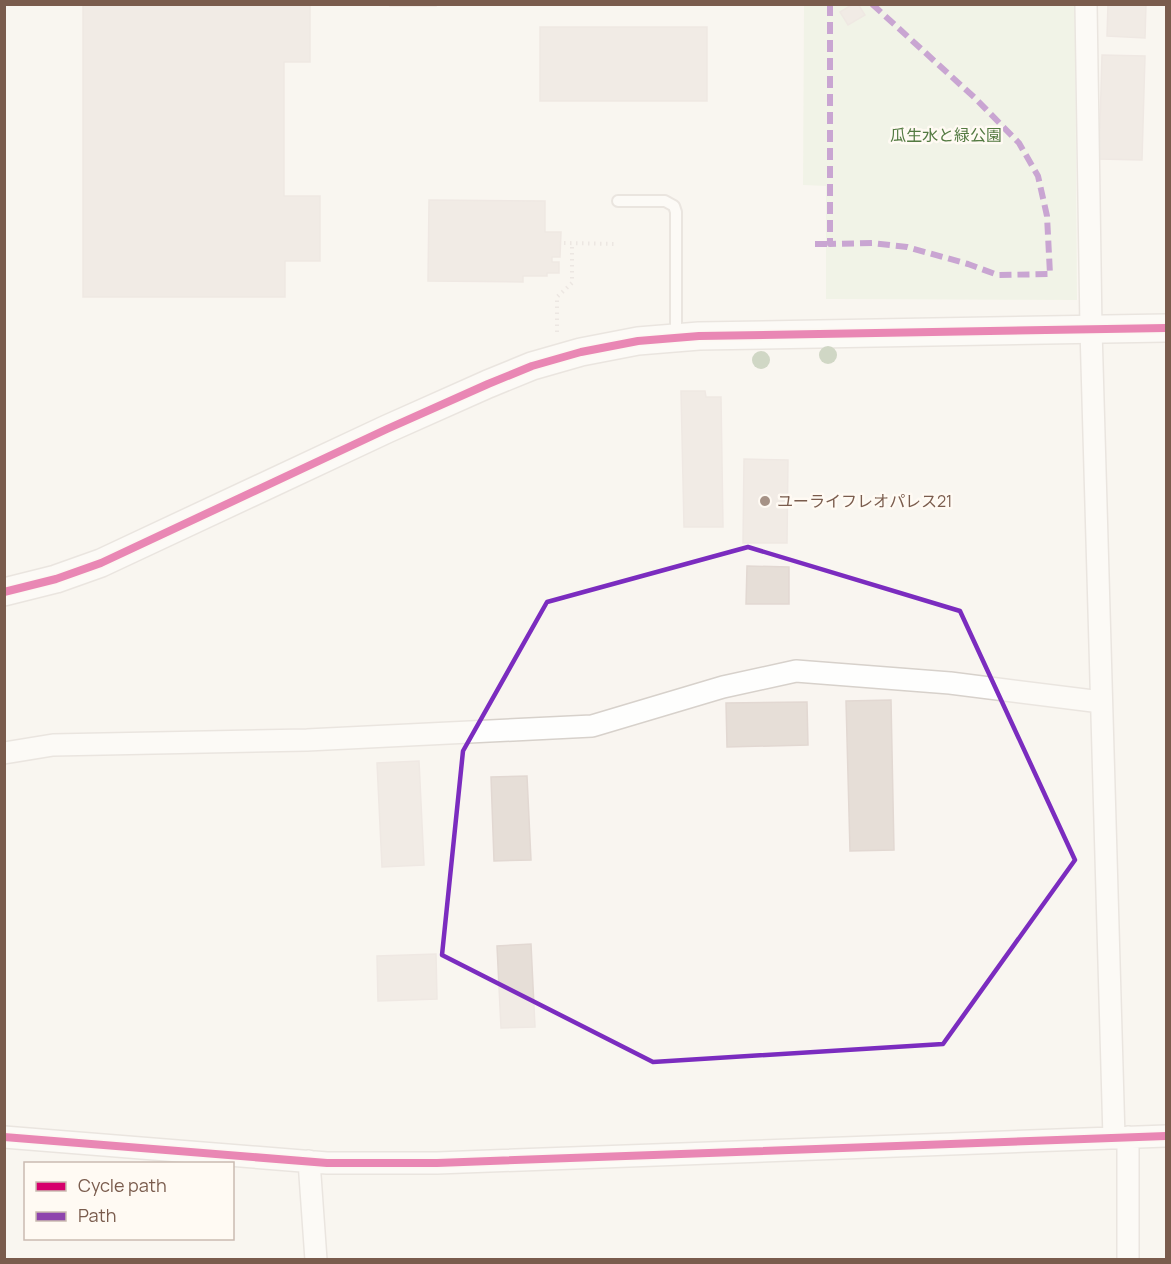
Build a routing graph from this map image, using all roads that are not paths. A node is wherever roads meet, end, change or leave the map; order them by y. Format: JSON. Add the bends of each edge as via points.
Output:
{"nodes":[{"id":1,"x":1086,"y":4,"type":"edge"},
{"id":2,"x":618,"y":201,"type":"dead end"},
{"id":3,"x":1167,"y":328,"type":"edge"},
{"id":4,"x":1091,"y":329,"type":"junction"},
{"id":5,"x":676,"y":338,"type":"junction"},
{"id":6,"x":4,"y":592,"type":"edge"},
{"id":7,"x":1101,"y":702,"type":"junction"},
{"id":8,"x":4,"y":753,"type":"edge"},
{"id":9,"x":1167,"y":1136,"type":"edge"},
{"id":10,"x":4,"y":1137,"type":"edge"},
{"id":11,"x":1121,"y":1138,"type":"junction"},
{"id":12,"x":309,"y":1161,"type":"junction"},
{"id":13,"x":316,"y":1260,"type":"edge"},
{"id":14,"x":1128,"y":1260,"type":"edge"}],
"edges":[{"from":1,"to":4,"type":"street"},
{"from":2,"to":5,"type":"lane","via":[[665,201],[674,206]]},
{"from":3,"to":4,"type":"street"},
{"from":4,"to":5,"type":"street"},
{"from":4,"to":7,"type":"street"},
{"from":5,"to":6,"type":"street","via":[[581,352],[532,366],[101,563]]},
{"from":7,"to":8,"type":"street","via":[[950,683],[796,671],[723,687],[592,726],[307,740],[53,745]]},
{"from":7,"to":11,"type":"street"},
{"from":9,"to":11,"type":"street"},
{"from":10,"to":12,"type":"street"},
{"from":11,"to":12,"type":"street","via":[[437,1163]]},
{"from":11,"to":14,"type":"street"},
{"from":12,"to":13,"type":"street"}]}
